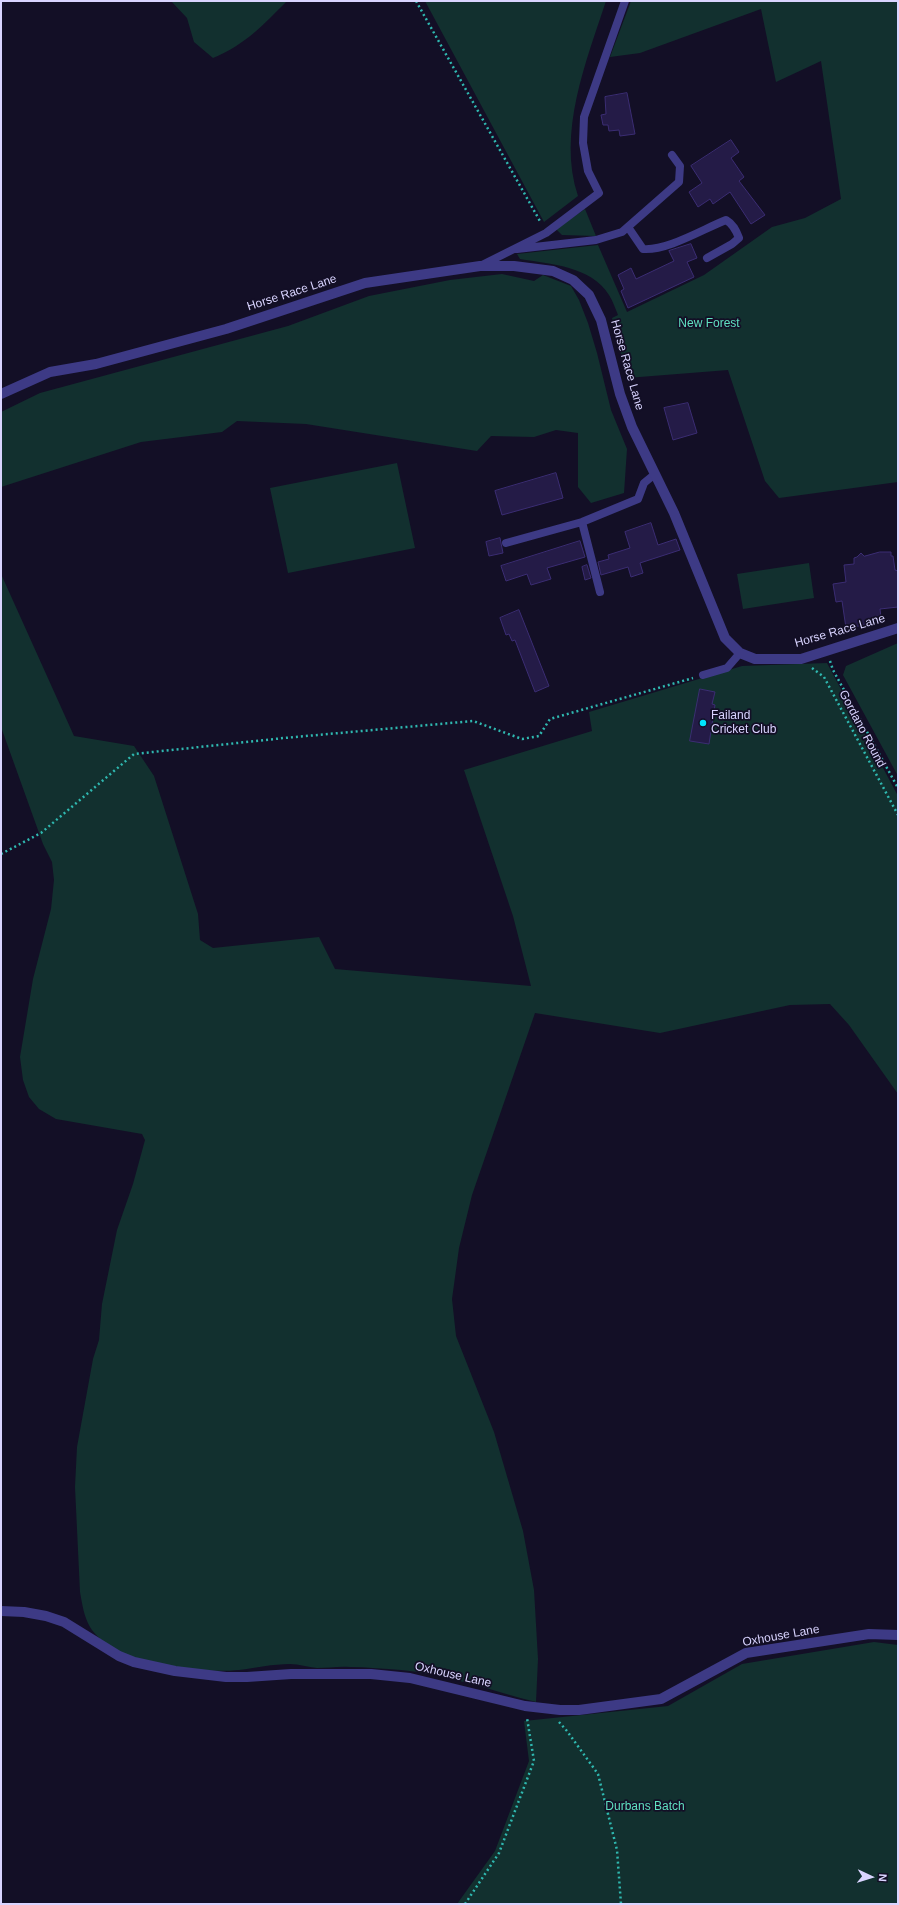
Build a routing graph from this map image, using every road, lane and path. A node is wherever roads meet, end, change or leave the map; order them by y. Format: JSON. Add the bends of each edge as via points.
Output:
{"nodes":[{"id":1,"x":416,"y":1,"type":"edge"},
{"id":2,"x":625,"y":1,"type":"edge"},
{"id":3,"x":672,"y":156,"type":"dead end"},
{"id":4,"x":628,"y":227,"type":"junction"},
{"id":5,"x":546,"y":232,"type":"junction"},
{"id":6,"x":510,"y":250,"type":"junction"},
{"id":7,"x":706,"y":258,"type":"dead end"},
{"id":8,"x":480,"y":266,"type":"junction"},
{"id":9,"x":1,"y":394,"type":"edge"},
{"id":10,"x":655,"y":474,"type":"junction"},
{"id":11,"x":582,"y":522,"type":"junction"},
{"id":12,"x":506,"y":543,"type":"dead end"},
{"id":13,"x":600,"y":592,"type":"dead end"},
{"id":14,"x":898,"y":628,"type":"edge"},
{"id":15,"x":827,"y":651,"type":"junction"},
{"id":16,"x":740,"y":653,"type":"junction"},
{"id":17,"x":801,"y":659,"type":"junction"},
{"id":18,"x":703,"y":675,"type":"joint"},
{"id":19,"x":898,"y":788,"type":"edge"},
{"id":20,"x":898,"y":815,"type":"edge"},
{"id":21,"x":1,"y":854,"type":"edge"},
{"id":22,"x":1,"y":1611,"type":"edge"},
{"id":23,"x":898,"y":1635,"type":"edge"},
{"id":24,"x":525,"y":1706,"type":"junction"},
{"id":25,"x":546,"y":1709,"type":"junction"},
{"id":26,"x":465,"y":1904,"type":"edge"},
{"id":27,"x":621,"y":1904,"type":"edge"}],
"edges":[{"from":1,"to":5,"type":"path"},
{"from":2,"to":5,"type":"lane","via":[[584,117],[583,143],[588,171],[599,193]]},
{"from":3,"to":4,"type":"lane","via":[[680,166],[679,182]]},
{"from":4,"to":6,"type":"lane","via":[[622,232],[596,240]]},
{"from":4,"to":7,"type":"lane","via":[[643,249],[652,250],[726,220],[730,222],[739,238]]},
{"from":5,"to":6,"type":"lane"},
{"from":6,"to":8,"type":"lane"},
{"from":8,"to":9,"type":"street","name":"Horse Race Lane","via":[[365,283],[204,335],[96,364],[50,372]]},
{"from":8,"to":10,"type":"street","name":"Horse Race Lane","via":[[514,266],[553,271],[573,280],[589,295],[602,320],[620,394],[632,427]]},
{"from":10,"to":11,"type":"lane","via":[[644,483],[638,499]]},
{"from":10,"to":16,"type":"street","name":"Horse Race Lane","via":[[726,638]]},
{"from":11,"to":12,"type":"lane"},
{"from":11,"to":13,"type":"lane"},
{"from":14,"to":15,"type":"street","name":"Horse Race Lane"},
{"from":15,"to":17,"type":"street","name":"Horse Race Lane"},
{"from":15,"to":19,"type":"path","via":[[833,670]]},
{"from":16,"to":17,"type":"street","name":"Horse Race Lane","via":[[755,659]]},
{"from":16,"to":18,"type":"lane","via":[[727,668]]},
{"from":17,"to":20,"type":"path","name":"Gordano Round","via":[[824,677]]},
{"from":18,"to":21,"type":"path","via":[[550,719],[539,736],[522,740],[473,721],[134,754],[41,833]]},
{"from":22,"to":24,"type":"street","name":"Oxhouse Lane","via":[[24,1612],[64,1622],[119,1656],[175,1671],[247,1677],[371,1674],[410,1678]]},
{"from":23,"to":25,"type":"street","name":"Oxhouse Lane","via":[[869,1634],[746,1653],[661,1699],[579,1710]]},
{"from":24,"to":25,"type":"street","name":"Oxhouse Lane"},
{"from":24,"to":26,"type":"path","via":[[534,1761],[499,1853]]},
{"from":25,"to":27,"type":"path","via":[[567,1731],[598,1774],[618,1850]]}]}
